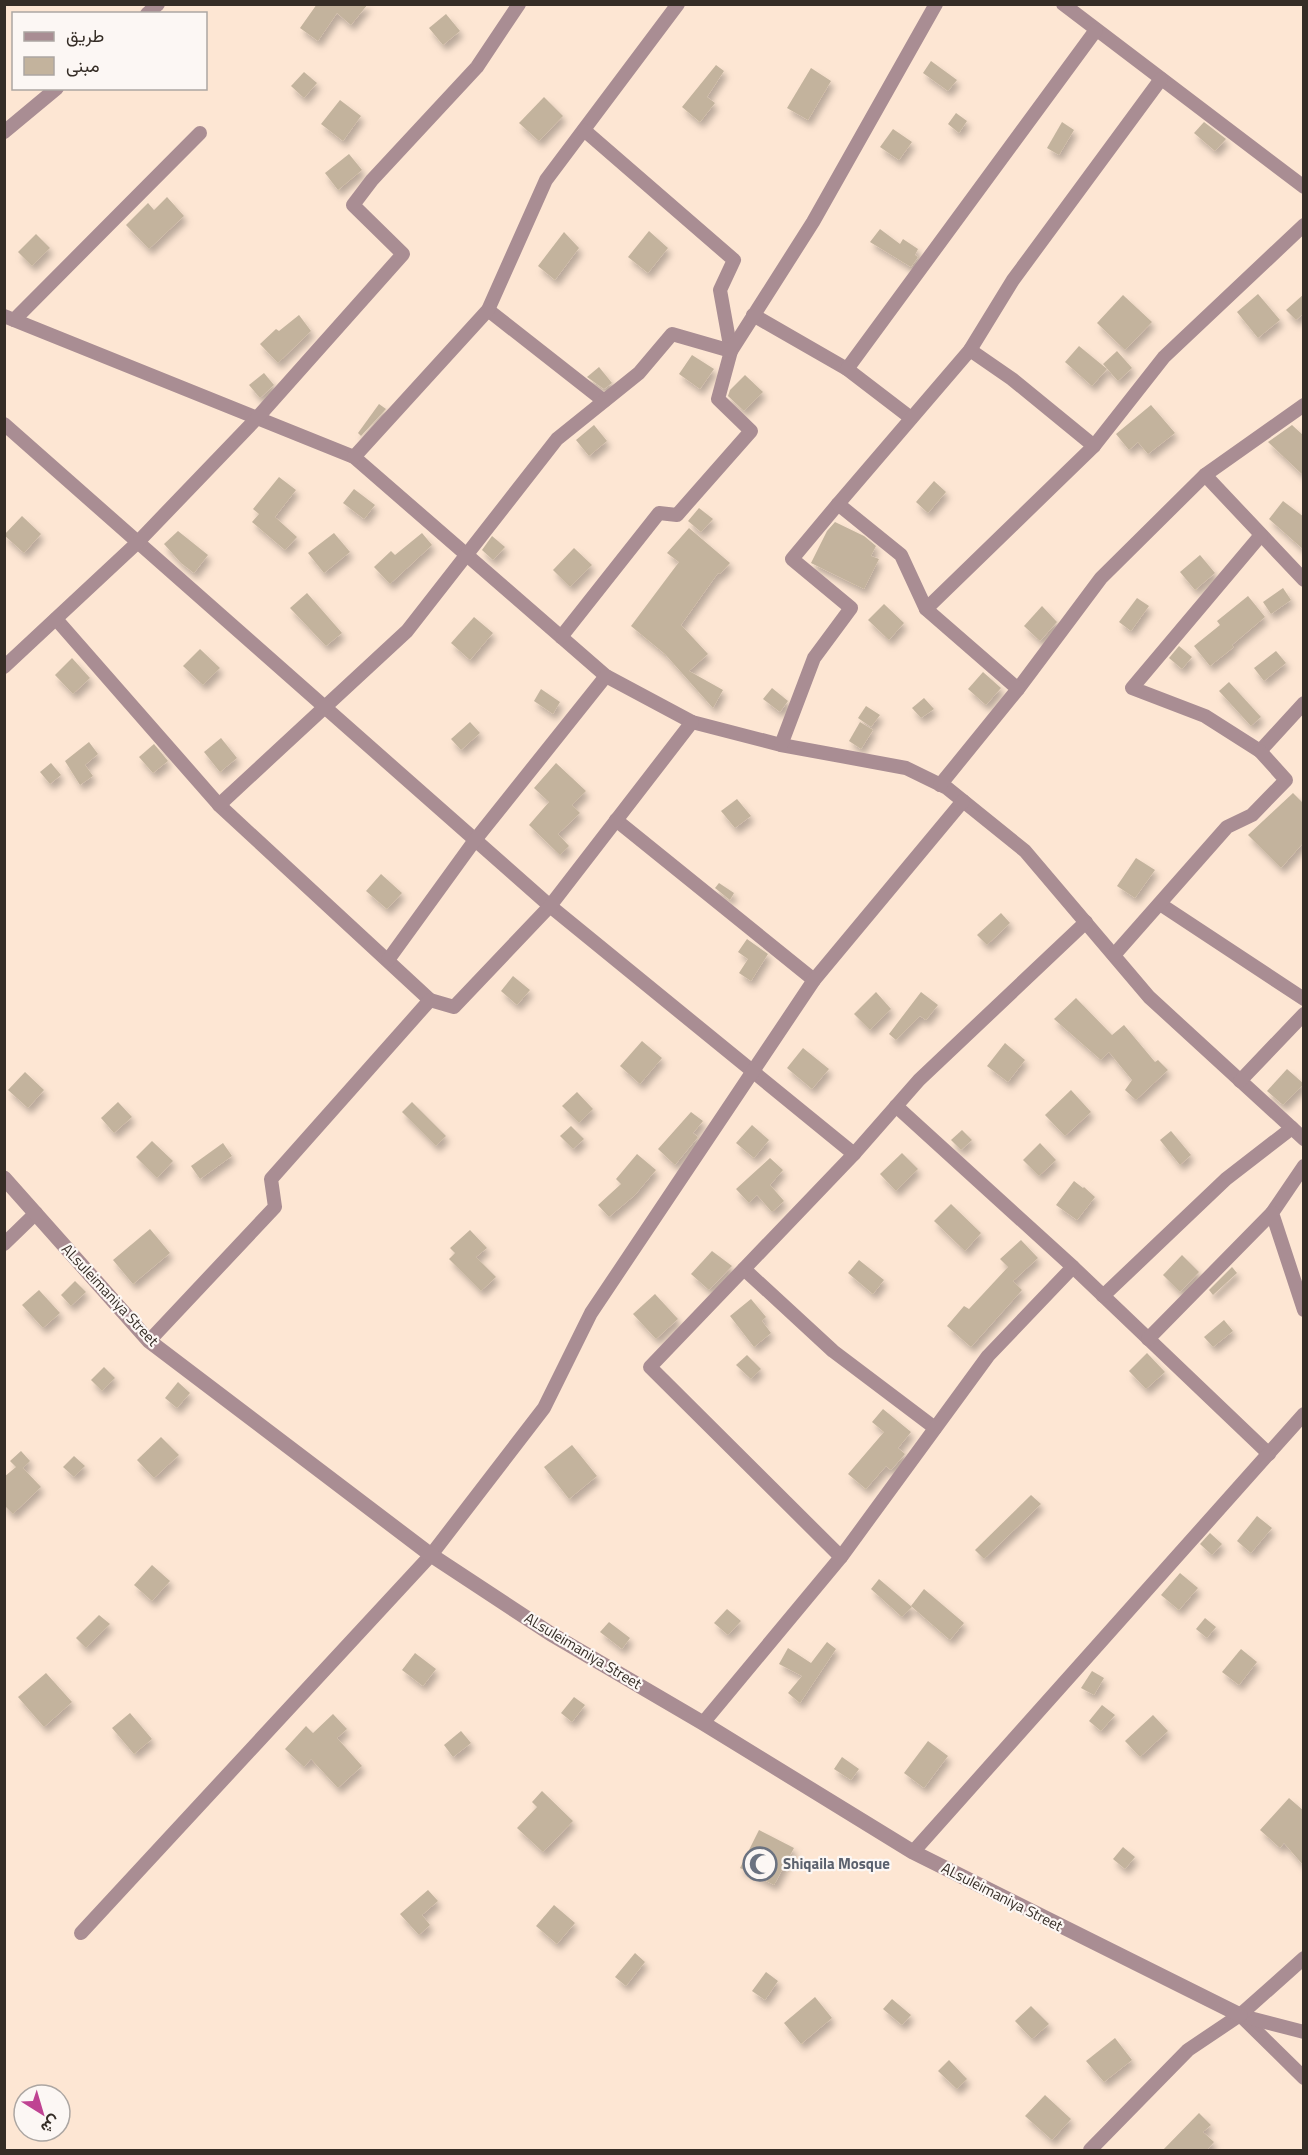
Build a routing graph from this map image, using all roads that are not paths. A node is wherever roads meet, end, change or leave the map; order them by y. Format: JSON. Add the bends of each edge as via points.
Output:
{"nodes":[{"id":1,"x":519,"y":4,"type":"edge"},
{"id":2,"x":678,"y":4,"type":"edge"},
{"id":3,"x":936,"y":4,"type":"edge"},
{"id":4,"x":1063,"y":4,"type":"edge"},
{"id":5,"x":1096,"y":30,"type":"junction"},
{"id":6,"x":1161,"y":79,"type":"junction"},
{"id":7,"x":55,"y":90,"type":"edge"},
{"id":8,"x":584,"y":129,"type":"junction"},
{"id":9,"x":4,"y":132,"type":"edge"},
{"id":10,"x":200,"y":133,"type":"dead end"},
{"id":11,"x":1304,"y":187,"type":"edge"},
{"id":12,"x":1304,"y":225,"type":"edge"},
{"id":13,"x":488,"y":310,"type":"junction"},
{"id":14,"x":753,"y":315,"type":"junction"},
{"id":15,"x":9,"y":318,"type":"edge"},
{"id":16,"x":970,"y":350,"type":"junction"},
{"id":17,"x":731,"y":351,"type":"junction"},
{"id":18,"x":848,"y":369,"type":"junction"},
{"id":19,"x":604,"y":401,"type":"junction"},
{"id":20,"x":1304,"y":405,"type":"edge"},
{"id":21,"x":257,"y":418,"type":"junction"},
{"id":22,"x":911,"y":418,"type":"junction"},
{"id":23,"x":4,"y":424,"type":"edge"},
{"id":24,"x":1094,"y":446,"type":"junction"},
{"id":25,"x":354,"y":457,"type":"junction"},
{"id":26,"x":1205,"y":475,"type":"junction"},
{"id":27,"x":838,"y":504,"type":"junction"},
{"id":28,"x":1261,"y":535,"type":"junction"},
{"id":29,"x":137,"y":543,"type":"junction"},
{"id":30,"x":466,"y":555,"type":"junction"},
{"id":31,"x":1304,"y":580,"type":"edge"},
{"id":32,"x":926,"y":609,"type":"junction"},
{"id":33,"x":56,"y":619,"type":"junction"},
{"id":34,"x":561,"y":637,"type":"junction"},
{"id":35,"x":4,"y":667,"type":"edge"},
{"id":36,"x":606,"y":676,"type":"junction"},
{"id":37,"x":1018,"y":689,"type":"junction"},
{"id":38,"x":1304,"y":703,"type":"edge"},
{"id":39,"x":323,"y":706,"type":"junction"},
{"id":40,"x":692,"y":722,"type":"junction"},
{"id":41,"x":781,"y":745,"type":"junction"},
{"id":42,"x":1260,"y":751,"type":"junction"},
{"id":43,"x":940,"y":785,"type":"junction"},
{"id":44,"x":963,"y":801,"type":"junction"},
{"id":45,"x":219,"y":805,"type":"junction"},
{"id":46,"x":616,"y":820,"type":"junction"},
{"id":47,"x":475,"y":840,"type":"junction"},
{"id":48,"x":1160,"y":904,"type":"junction"},
{"id":49,"x":550,"y":906,"type":"junction"},
{"id":50,"x":1086,"y":922,"type":"junction"},
{"id":51,"x":1114,"y":955,"type":"junction"},
{"id":52,"x":387,"y":960,"type":"junction"},
{"id":53,"x":814,"y":980,"type":"junction"},
{"id":54,"x":1304,"y":999,"type":"edge"},
{"id":55,"x":430,"y":1000,"type":"junction"},
{"id":56,"x":1304,"y":1014,"type":"edge"},
{"id":57,"x":752,"y":1072,"type":"junction"},
{"id":58,"x":1240,"y":1081,"type":"junction"},
{"id":59,"x":896,"y":1106,"type":"junction"},
{"id":60,"x":1292,"y":1128,"type":"junction"},
{"id":61,"x":1304,"y":1139,"type":"edge"},
{"id":62,"x":854,"y":1154,"type":"junction"},
{"id":63,"x":1304,"y":1166,"type":"edge"},
{"id":64,"x":4,"y":1178,"type":"edge"},
{"id":65,"x":1272,"y":1213,"type":"junction"},
{"id":66,"x":36,"y":1214,"type":"junction"},
{"id":67,"x":4,"y":1244,"type":"edge"},
{"id":68,"x":1072,"y":1268,"type":"junction"},
{"id":69,"x":744,"y":1269,"type":"junction"},
{"id":70,"x":1103,"y":1296,"type":"junction"},
{"id":71,"x":1304,"y":1310,"type":"edge"},
{"id":72,"x":1148,"y":1339,"type":"junction"},
{"id":73,"x":149,"y":1341,"type":"junction"},
{"id":74,"x":1304,"y":1414,"type":"edge"},
{"id":75,"x":935,"y":1428,"type":"junction"},
{"id":76,"x":1269,"y":1454,"type":"junction"},
{"id":77,"x":432,"y":1555,"type":"junction"},
{"id":78,"x":841,"y":1557,"type":"junction"},
{"id":79,"x":703,"y":1723,"type":"junction"},
{"id":80,"x":913,"y":1852,"type":"junction"},
{"id":81,"x":81,"y":1933,"type":"dead end"},
{"id":82,"x":1304,"y":1958,"type":"edge"},
{"id":83,"x":1240,"y":2015,"type":"junction"},
{"id":84,"x":1304,"y":2032,"type":"edge"},
{"id":85,"x":1304,"y":2078,"type":"edge"},
{"id":86,"x":1090,"y":2151,"type":"edge"}],
"edges":[{"from":1,"to":21,"type":"street","via":[[477,67],[353,205],[403,254]]},
{"from":2,"to":8,"type":"street"},
{"from":3,"to":14,"type":"street","via":[[813,222]]},
{"from":4,"to":5,"type":"street"},
{"from":5,"to":6,"type":"street"},
{"from":5,"to":18,"type":"street"},
{"from":6,"to":11,"type":"street"},
{"from":6,"to":16,"type":"street","via":[[1013,280]]},
{"from":7,"to":9,"type":"street"},
{"from":8,"to":13,"type":"street","via":[[546,180]]},
{"from":8,"to":17,"type":"street","via":[[734,260],[720,290]]},
{"from":10,"to":15,"type":"street"},
{"from":12,"to":24,"type":"street","via":[[1164,357]]},
{"from":13,"to":19,"type":"street"},
{"from":13,"to":25,"type":"street"},
{"from":14,"to":17,"type":"street"},
{"from":14,"to":18,"type":"street"},
{"from":15,"to":21,"type":"street"},
{"from":16,"to":22,"type":"street"},
{"from":16,"to":24,"type":"street"},
{"from":17,"to":19,"type":"street","via":[[672,334],[639,373]]},
{"from":17,"to":34,"type":"street","via":[[718,399],[751,431],[677,515],[659,513]]},
{"from":18,"to":22,"type":"street"},
{"from":19,"to":30,"type":"street","via":[[557,439]]},
{"from":20,"to":26,"type":"street"},
{"from":21,"to":25,"type":"street"},
{"from":21,"to":29,"type":"street"},
{"from":22,"to":27,"type":"street"},
{"from":23,"to":29,"type":"street"},
{"from":24,"to":32,"type":"street"},
{"from":25,"to":30,"type":"street"},
{"from":26,"to":28,"type":"street"},
{"from":26,"to":37,"type":"street","via":[[1101,578]]},
{"from":27,"to":32,"type":"street","via":[[901,555]]},
{"from":27,"to":41,"type":"street","via":[[792,559],[851,608],[814,658]]},
{"from":28,"to":31,"type":"street"},
{"from":28,"to":42,"type":"street","via":[[1132,688],[1205,716]]},
{"from":29,"to":33,"type":"street"},
{"from":29,"to":39,"type":"street"},
{"from":30,"to":34,"type":"street"},
{"from":30,"to":39,"type":"street","via":[[407,631]]},
{"from":32,"to":37,"type":"street"},
{"from":33,"to":35,"type":"street"},
{"from":33,"to":45,"type":"street"},
{"from":34,"to":36,"type":"street"},
{"from":36,"to":40,"type":"street"},
{"from":36,"to":47,"type":"street"},
{"from":37,"to":43,"type":"street"},
{"from":38,"to":42,"type":"street"},
{"from":39,"to":45,"type":"street"},
{"from":39,"to":47,"type":"street"},
{"from":40,"to":41,"type":"street"},
{"from":40,"to":46,"type":"street"},
{"from":41,"to":43,"type":"street","via":[[906,768]]},
{"from":42,"to":48,"type":"street","via":[[1286,780],[1252,815],[1227,827]]},
{"from":43,"to":44,"type":"street"},
{"from":44,"to":50,"type":"street","via":[[1025,850]]},
{"from":44,"to":53,"type":"street"},
{"from":45,"to":52,"type":"street"},
{"from":46,"to":49,"type":"street"},
{"from":46,"to":53,"type":"street"},
{"from":47,"to":49,"type":"street"},
{"from":47,"to":52,"type":"street"},
{"from":48,"to":51,"type":"street"},
{"from":48,"to":54,"type":"street"},
{"from":49,"to":55,"type":"street","via":[[454,1007]]},
{"from":49,"to":57,"type":"street"},
{"from":50,"to":51,"type":"street"},
{"from":50,"to":59,"type":"street","via":[[918,1080]]},
{"from":51,"to":58,"type":"street","via":[[1149,997]]},
{"from":52,"to":55,"type":"street"},
{"from":53,"to":57,"type":"street"},
{"from":55,"to":73,"type":"street","via":[[271,1179],[274,1208]]},
{"from":56,"to":58,"type":"street"},
{"from":57,"to":62,"type":"street"},
{"from":57,"to":77,"type":"street","via":[[591,1313],[544,1408]]},
{"from":58,"to":60,"type":"street"},
{"from":59,"to":62,"type":"street"},
{"from":59,"to":68,"type":"street"},
{"from":60,"to":61,"type":"street"},
{"from":60,"to":70,"type":"street","via":[[1226,1179]]},
{"from":62,"to":69,"type":"street"},
{"from":63,"to":65,"type":"street"},
{"from":64,"to":66,"type":"street","name":"ALsuleimaniya Street"},
{"from":65,"to":71,"type":"street"},
{"from":65,"to":72,"type":"street"},
{"from":66,"to":67,"type":"street"},
{"from":66,"to":73,"type":"street","name":"ALsuleimaniya Street"},
{"from":68,"to":70,"type":"street"},
{"from":68,"to":75,"type":"street","via":[[988,1356]]},
{"from":69,"to":75,"type":"street","via":[[833,1352]]},
{"from":69,"to":78,"type":"street","via":[[650,1367]]},
{"from":70,"to":72,"type":"street"},
{"from":72,"to":76,"type":"street"},
{"from":73,"to":77,"type":"street","name":"ALsuleimaniya Street"},
{"from":74,"to":76,"type":"street"},
{"from":75,"to":78,"type":"street"},
{"from":76,"to":80,"type":"street"},
{"from":77,"to":79,"type":"street","name":"ALsuleimaniya Street","via":[[551,1634]]},
{"from":77,"to":81,"type":"street"},
{"from":78,"to":79,"type":"street"},
{"from":79,"to":80,"type":"street","name":"ALsuleimaniya Street"},
{"from":80,"to":83,"type":"street","name":"ALsuleimaniya Street"},
{"from":82,"to":83,"type":"street"},
{"from":83,"to":84,"type":"street"},
{"from":83,"to":85,"type":"street"},
{"from":83,"to":86,"type":"street","via":[[1188,2050]]}]}
